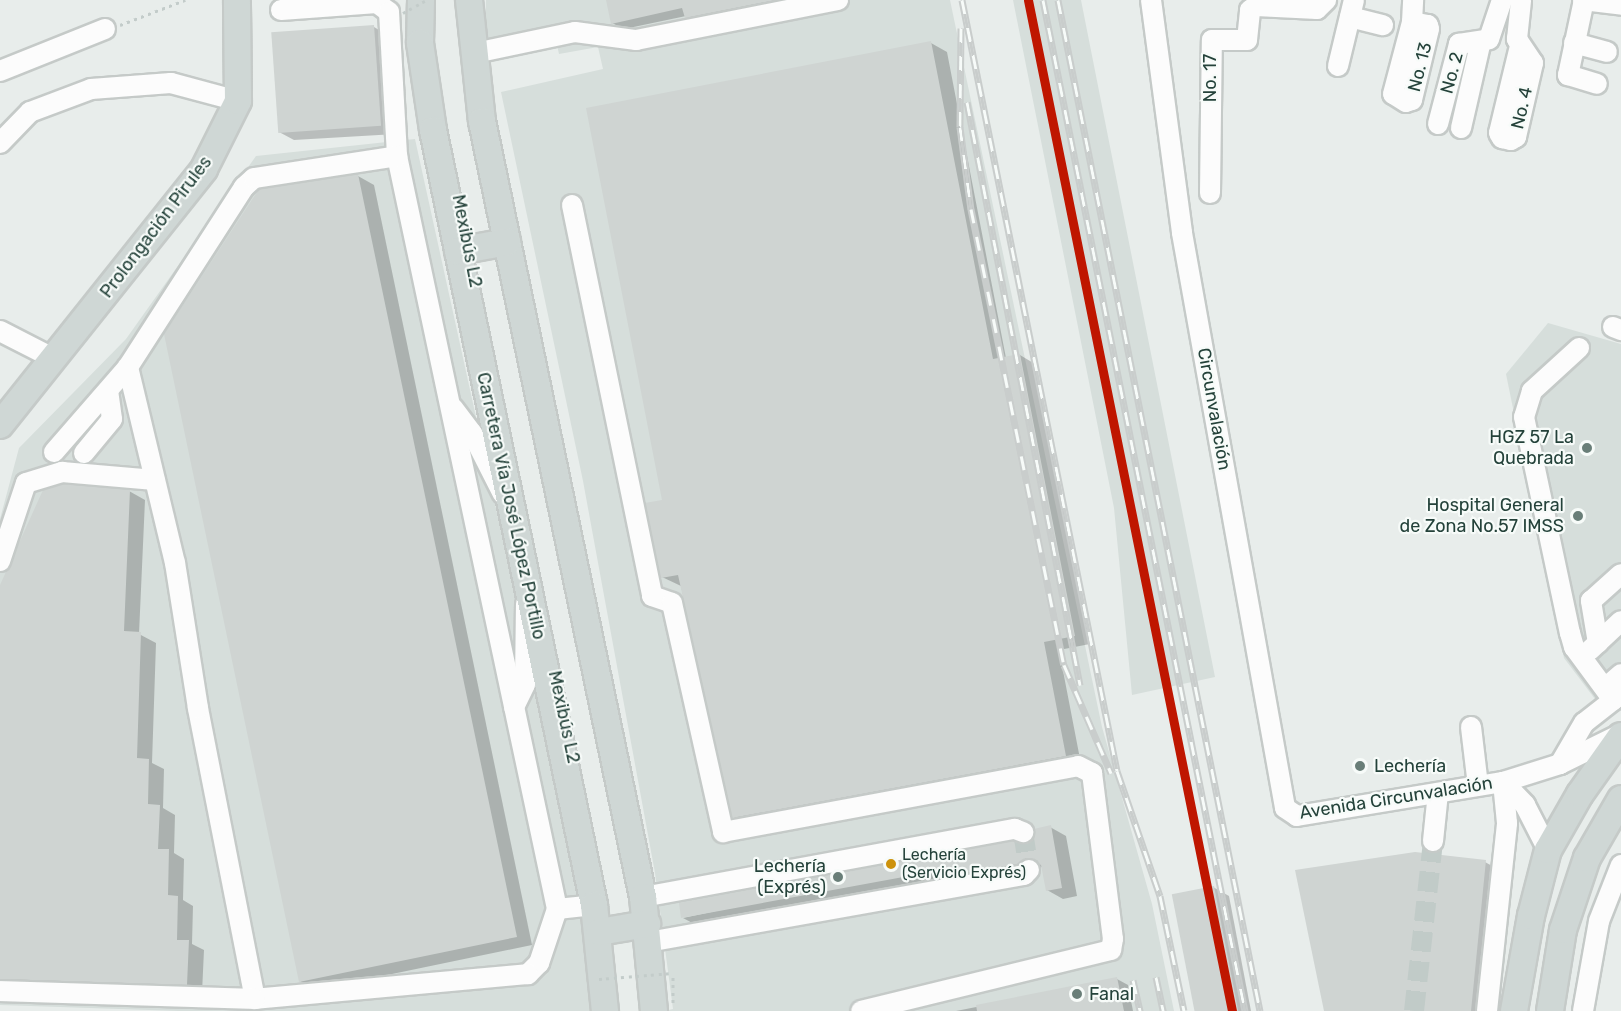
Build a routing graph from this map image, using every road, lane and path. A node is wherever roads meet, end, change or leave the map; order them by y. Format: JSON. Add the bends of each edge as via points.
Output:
{"nodes":[{"id":1,"x":185,"y":0,"type":"edge"},
{"id":2,"x":237,"y":0,"type":"edge"},
{"id":3,"x":426,"y":0,"type":"edge"},
{"id":4,"x":432,"y":0,"type":"edge"},
{"id":5,"x":462,"y":0,"type":"edge"},
{"id":6,"x":469,"y":0,"type":"edge"},
{"id":7,"x":838,"y":0,"type":"edge"},
{"id":8,"x":1151,"y":0,"type":"edge"},
{"id":9,"x":1326,"y":0,"type":"edge"},
{"id":10,"x":1413,"y":0,"type":"edge"},
{"id":11,"x":1502,"y":0,"type":"edge"},
{"id":12,"x":1521,"y":0,"type":"edge"},
{"id":13,"x":1584,"y":0,"type":"edge"},
{"id":14,"x":1621,"y":5,"type":"edge"},
{"id":15,"x":412,"y":7,"type":"edge"},
{"id":16,"x":1352,"y":8,"type":"edge"},
{"id":17,"x":281,"y":10,"type":"dead end"},
{"id":18,"x":1412,"y":22,"type":"dead end"},
{"id":19,"x":1383,"y":25,"type":"dead end"},
{"id":20,"x":105,"y":29,"type":"joint"},
{"id":21,"x":1481,"y":41,"type":"junction"},
{"id":22,"x":1574,"y":43,"type":"junction"},
{"id":23,"x":1520,"y":45,"type":"dead end"},
{"id":24,"x":1607,"y":52,"type":"dead end"},
{"id":25,"x":475,"y":53,"type":"junction"},
{"id":26,"x":1338,"y":66,"type":"dead end"},
{"id":27,"x":0,"y":71,"type":"edge"},
{"id":28,"x":1597,"y":84,"type":"dead end"},
{"id":29,"x":238,"y":100,"type":"junction"},
{"id":30,"x":1438,"y":124,"type":"dead end"},
{"id":31,"x":1461,"y":128,"type":"dead end"},
{"id":32,"x":0,"y":143,"type":"edge"},
{"id":33,"x":397,"y":156,"type":"junction"},
{"id":34,"x":1210,"y":193,"type":"dead end"},
{"id":35,"x":572,"y":205,"type":"dead end"},
{"id":36,"x":502,"y":242,"type":"junction"},
{"id":37,"x":463,"y":250,"type":"junction"},
{"id":38,"x":0,"y":331,"type":"edge"},
{"id":39,"x":1579,"y":348,"type":"dead end"},
{"id":40,"x":53,"y":358,"type":"junction"},
{"id":41,"x":128,"y":367,"type":"junction"},
{"id":42,"x":108,"y":392,"type":"junction"},
{"id":43,"x":449,"y":404,"type":"junction"},
{"id":44,"x":0,"y":425,"type":"edge"},
{"id":45,"x":54,"y":452,"type":"dead end"},
{"id":46,"x":84,"y":453,"type":"dead end"},
{"id":47,"x":155,"y":480,"type":"junction"},
{"id":48,"x":512,"y":510,"type":"junction"},
{"id":49,"x":0,"y":561,"type":"edge"},
{"id":50,"x":1621,"y":574,"type":"edge"},
{"id":51,"x":528,"y":586,"type":"junction"},
{"id":52,"x":1621,"y":621,"type":"edge"},
{"id":53,"x":1598,"y":643,"type":"junction"},
{"id":54,"x":1582,"y":657,"type":"junction"},
{"id":55,"x":1621,"y":674,"type":"edge"},
{"id":56,"x":1613,"y":694,"type":"edge"},
{"id":57,"x":514,"y":707,"type":"junction"},
{"id":58,"x":1471,"y":727,"type":"dead end"},
{"id":59,"x":1621,"y":735,"type":"edge"},
{"id":60,"x":1560,"y":764,"type":"junction"},
{"id":61,"x":1503,"y":782,"type":"junction"},
{"id":62,"x":1478,"y":786,"type":"junction"},
{"id":63,"x":1438,"y":793,"type":"junction"},
{"id":64,"x":1621,"y":800,"type":"edge"},
{"id":65,"x":1290,"y":814,"type":"joint"},
{"id":66,"x":1023,"y":832,"type":"dead end"},
{"id":67,"x":1432,"y":842,"type":"tunnel mouth"},
{"id":68,"x":1548,"y":850,"type":"junction"},
{"id":69,"x":1621,"y":865,"type":"edge"},
{"id":70,"x":1029,"y":870,"type":"dead end"},
{"id":71,"x":643,"y":897,"type":"junction"},
{"id":72,"x":594,"y":905,"type":"junction"},
{"id":73,"x":557,"y":909,"type":"junction"},
{"id":74,"x":644,"y":930,"type":"junction"},
{"id":75,"x":603,"y":931,"type":"junction"},
{"id":76,"x":599,"y":979,"type":"dead end"},
{"id":77,"x":0,"y":992,"type":"edge"},
{"id":78,"x":255,"y":999,"type":"junction"},
{"id":79,"x":665,"y":1005,"type":"edge"},
{"id":80,"x":605,"y":1011,"type":"edge"},
{"id":81,"x":617,"y":1011,"type":"edge"},
{"id":82,"x":644,"y":1011,"type":"edge"},
{"id":83,"x":861,"y":1011,"type":"edge"},
{"id":84,"x":1487,"y":1011,"type":"edge"},
{"id":85,"x":1514,"y":1011,"type":"edge"},
{"id":86,"x":1550,"y":1011,"type":"edge"},
{"id":87,"x":1583,"y":1011,"type":"edge"}],
"edges":[{"from":1,"to":20,"type":"path","via":[[142,19]]},
{"from":2,"to":29,"type":"main road","name":"Prolongación Pirules"},
{"from":3,"to":15,"type":"path","bridge":true},
{"from":4,"to":37,"type":"street","name":"Mexibús L2","via":[[429,42]]},
{"from":5,"to":36,"type":"street","name":"Mexibús L2","via":[[461,40]]},
{"from":6,"to":25,"type":"main road"},
{"from":7,"to":25,"type":"street","via":[[636,40],[575,32]]},
{"from":8,"to":65,"type":"street","name":"Circunvalación","via":[[1184,245],[1285,808]]},
{"from":9,"to":34,"type":"street","name":"No. 17","via":[[1317,9],[1256,6],[1250,10],[1247,40],[1212,40]]},
{"from":10,"to":18,"type":"street","name":"No. 13"},
{"from":11,"to":21,"type":"street","name":"No. 2","via":[[1493,35]]},
{"from":12,"to":23,"type":"street","via":[[1517,30]]},
{"from":13,"to":14,"type":"street"},
{"from":13,"to":22,"type":"street"},
{"from":15,"to":37,"type":"main road","name":"Carretera Vía José López Portillo","via":[[431,119]]},
{"from":16,"to":19,"type":"street"},
{"from":16,"to":26,"type":"street"},
{"from":17,"to":33,"type":"street","via":[[384,5],[389,12]]},
{"from":20,"to":27,"type":"street"},
{"from":21,"to":30,"type":"street","name":"No. 2","via":[[1459,44]]},
{"from":21,"to":31,"type":"street","name":"No. 2"},
{"from":22,"to":24,"type":"street"},
{"from":22,"to":28,"type":"street","via":[[1568,75]]},
{"from":25,"to":36,"type":"main road"},
{"from":29,"to":32,"type":"street","via":[[171,83],[91,89],[30,112]]},
{"from":29,"to":40,"type":"main road","name":"Prolongación Pirules","via":[[204,169],[125,273]]},
{"from":33,"to":41,"type":"street","via":[[254,178],[244,187]]},
{"from":33,"to":43,"type":"street"},
{"from":35,"to":83,"type":"street","via":[[652,596],[672,603],[723,831],[1078,766],[1092,773],[1112,950]]},
{"from":36,"to":37,"type":"main road"},
{"from":36,"to":71,"type":"main road"},
{"from":36,"to":74,"type":"street","name":"Mexibús L2"},
{"from":37,"to":48,"type":"main road","name":"Carretera Vía José López Portillo"},
{"from":37,"to":75,"type":"street","name":"Mexibús L2"},
{"from":38,"to":40,"type":"street"},
{"from":39,"to":54,"type":"street","via":[[1532,391],[1524,417],[1570,633]]},
{"from":40,"to":44,"type":"main road","name":"Prolongación Pirules"},
{"from":41,"to":42,"type":"street"},
{"from":41,"to":47,"type":"street"},
{"from":42,"to":45,"type":"street"},
{"from":42,"to":46,"type":"street","via":[[112,420]]},
{"from":43,"to":48,"type":"street","via":[[472,433]]},
{"from":43,"to":57,"type":"street"},
{"from":47,"to":49,"type":"street","via":[[62,472],[26,483]]},
{"from":47,"to":78,"type":"street","via":[[175,564],[198,708]]},
{"from":48,"to":51,"type":"main road","name":"Carretera Vía José López Portillo"},
{"from":50,"to":53,"type":"street","via":[[1591,601]]},
{"from":51,"to":57,"type":"street","via":[[525,684]]},
{"from":51,"to":72,"type":"main road","name":"Carretera Vía José López Portillo"},
{"from":52,"to":53,"type":"street"},
{"from":53,"to":54,"type":"street"},
{"from":54,"to":56,"type":"street"},
{"from":55,"to":56,"type":"street"},
{"from":56,"to":60,"type":"street","via":[[1584,723]]},
{"from":57,"to":73,"type":"street"},
{"from":58,"to":62,"type":"street"},
{"from":59,"to":60,"type":"street","name":"Avenida Circunvalación"},
{"from":59,"to":68,"type":"main road"},
{"from":60,"to":61,"type":"street","name":"Avenida Circunvalación"},
{"from":61,"to":62,"type":"street","name":"Avenida Circunvalación"},
{"from":61,"to":68,"type":"street","name":"Avenida Circunvalación","via":[[1525,805]]},
{"from":61,"to":84,"type":"street","via":[[1507,823]]},
{"from":62,"to":63,"type":"street","name":"Avenida Circunvalación"},
{"from":63,"to":65,"type":"street","name":"Avenida Circunvalación"},
{"from":63,"to":67,"type":"street"},
{"from":64,"to":86,"type":"main road","via":[[1587,858],[1563,930]]},
{"from":66,"to":71,"type":"street","via":[[1015,829]]},
{"from":68,"to":85,"type":"main road"},
{"from":69,"to":87,"type":"street","via":[[1599,921]]},
{"from":70,"to":74,"type":"street","via":[[1023,875]]},
{"from":71,"to":74,"type":"main road"},
{"from":72,"to":73,"type":"street"},
{"from":72,"to":75,"type":"main road","name":"Carretera Vía José López Portillo"},
{"from":73,"to":78,"type":"street","via":[[539,963],[528,974]]},
{"from":74,"to":75,"type":"main road"},
{"from":74,"to":79,"type":"main road"},
{"from":74,"to":82,"type":"street","name":"Mexibús L2"},
{"from":75,"to":80,"type":"main road","name":"Carretera Vía José López Portillo"},
{"from":75,"to":81,"type":"street","name":"Mexibús L2"},
{"from":76,"to":79,"type":"path","bridge":true,"via":[[674,973]]},
{"from":77,"to":78,"type":"street"}]}
